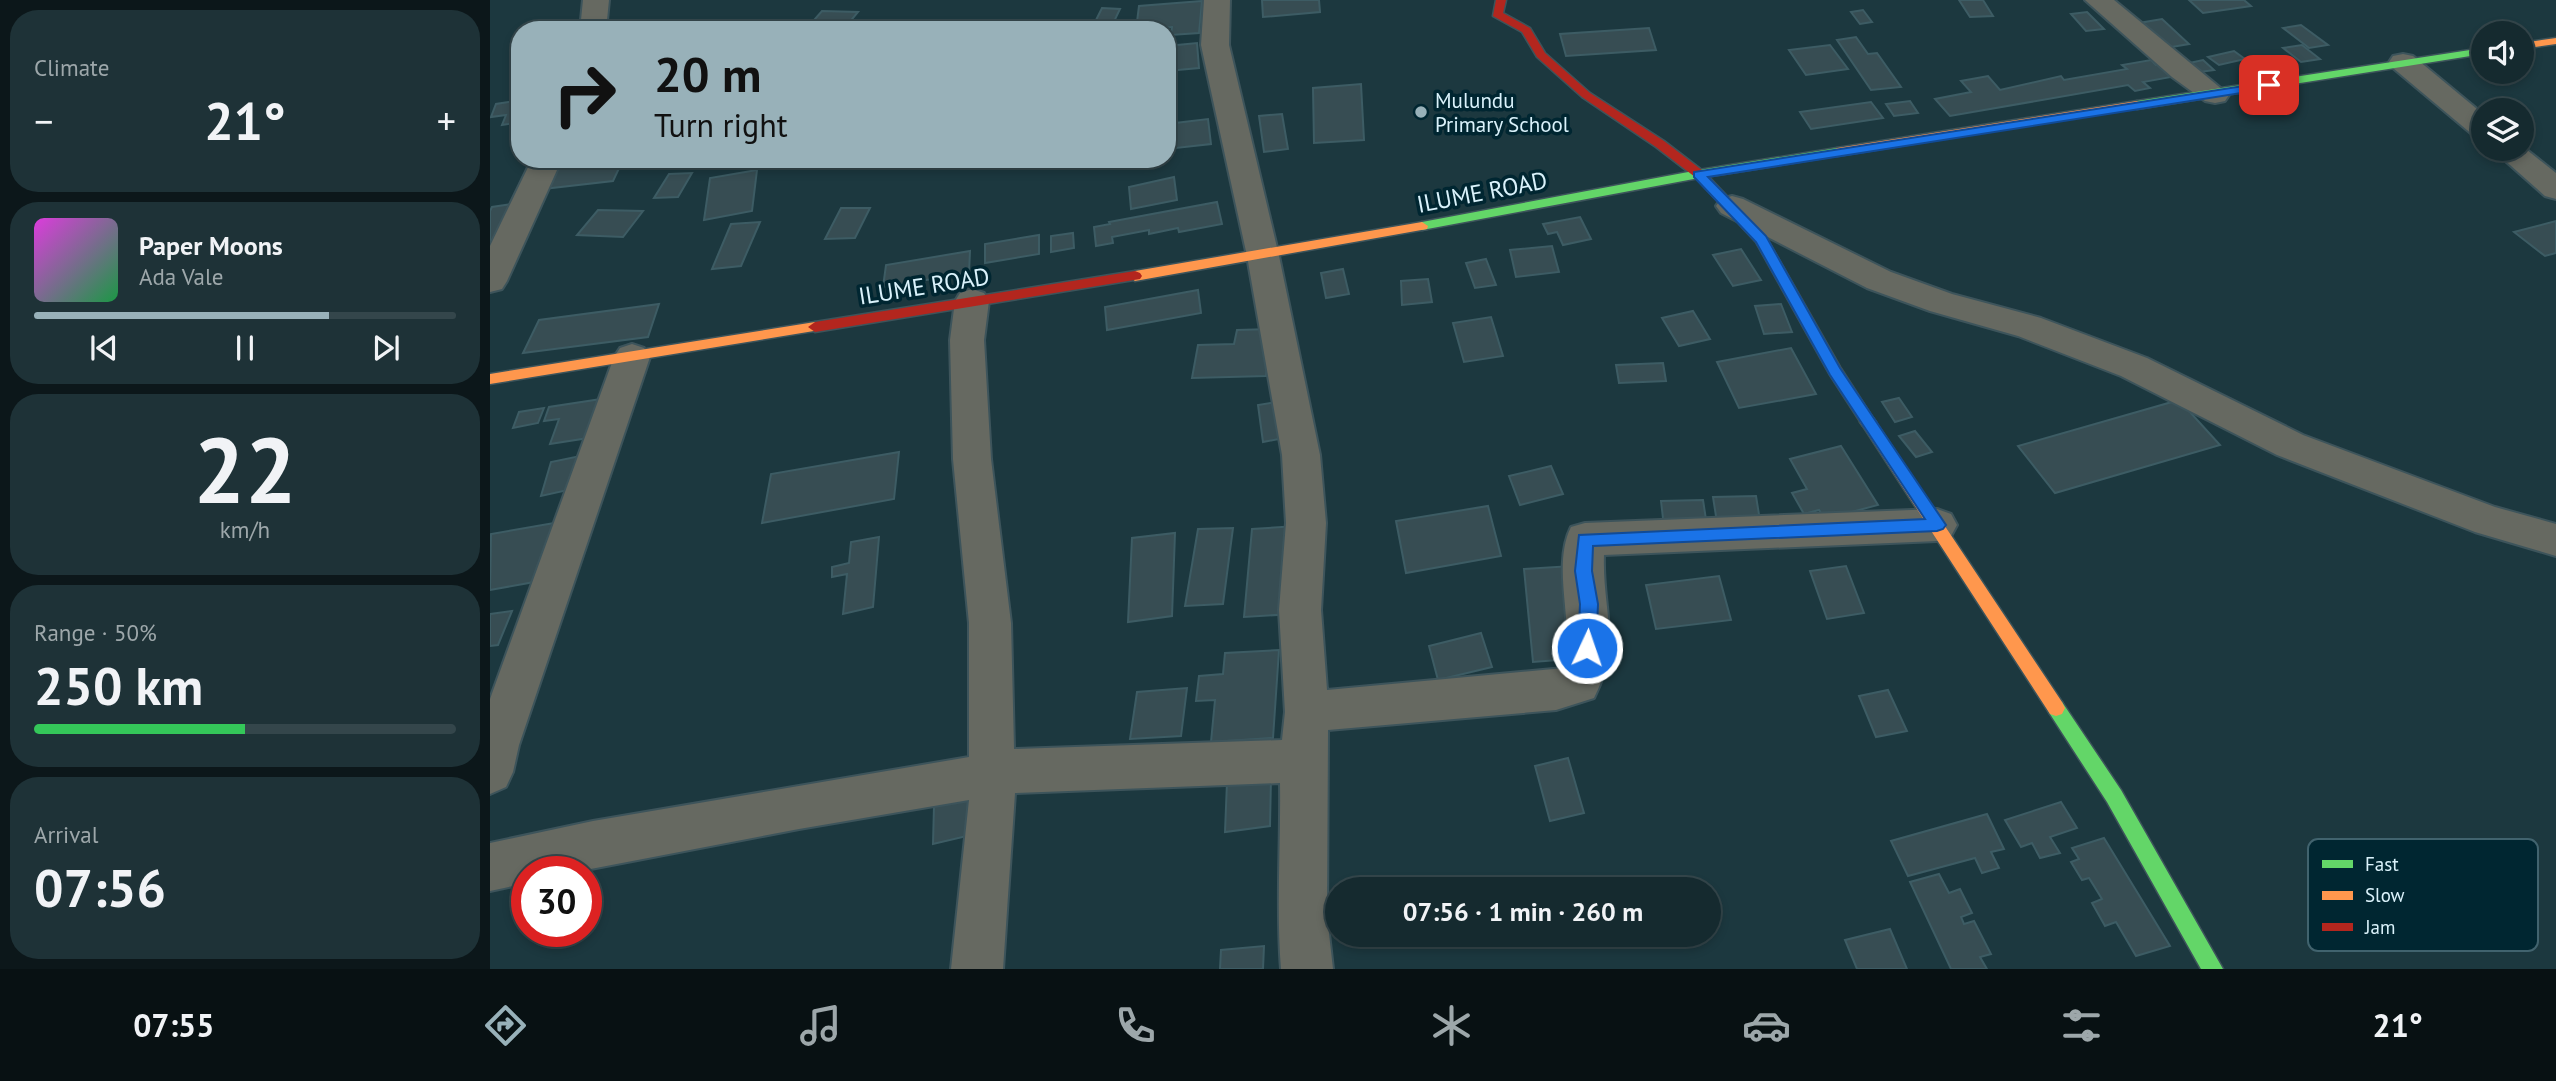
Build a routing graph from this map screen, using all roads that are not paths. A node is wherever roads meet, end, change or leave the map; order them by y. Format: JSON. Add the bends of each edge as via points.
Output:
{"nodes":[{"id":1,"x":596,"y":0,"type":"edge"},
{"id":2,"x":1217,"y":0,"type":"edge"},
{"id":3,"x":1501,"y":0,"type":"edge"},
{"id":4,"x":2098,"y":0,"type":"edge"},
{"id":5,"x":594,"y":21,"type":"edge"},
{"id":6,"x":2556,"y":41,"type":"edge"},
{"id":7,"x":2534,"y":44,"type":"edge"},
{"id":8,"x":2471,"y":53,"type":"edge"},
{"id":9,"x":2403,"y":62,"type":"junction"},
{"id":10,"x":2216,"y":95,"type":"junction"},
{"id":11,"x":2471,"y":119,"type":"edge"},
{"id":12,"x":2522,"y":161,"type":"edge"},
{"id":13,"x":543,"y":168,"type":"edge"},
{"id":14,"x":1699,"y":174,"type":"junction"},
{"id":15,"x":2556,"y":189,"type":"edge"},
{"id":16,"x":1732,"y":206,"type":"junction"},
{"id":17,"x":1263,"y":256,"type":"junction"},
{"id":18,"x":490,"y":281,"type":"edge"},
{"id":19,"x":972,"y":301,"type":"junction"},
{"id":20,"x":632,"y":357,"type":"junction"},
{"id":21,"x":490,"y":379,"type":"edge"},
{"id":22,"x":1937,"y":525,"type":"junction"},
{"id":23,"x":2556,"y":540,"type":"edge"},
{"id":24,"x":1307,"y":712,"type":"junction"},
{"id":25,"x":1303,"y":761,"type":"junction"},
{"id":26,"x":490,"y":772,"type":"edge"},
{"id":27,"x":991,"y":776,"type":"junction"},
{"id":28,"x":490,"y":867,"type":"edge"},
{"id":29,"x":976,"y":969,"type":"edge"},
{"id":30,"x":1307,"y":969,"type":"edge"},
{"id":31,"x":2213,"y":969,"type":"edge"}],
"edges":[{"from":1,"to":5,"type":"street"},
{"from":2,"to":17,"type":"street","via":[[1215,46]]},
{"from":3,"to":14,"type":"street","via":[[1497,14],[1526,30],[1541,55],[1586,95]]},
{"from":4,"to":10,"type":"street"},
{"from":6,"to":7,"type":"street"},
{"from":8,"to":9,"type":"street","name":"ILUME ROAD"},
{"from":9,"to":10,"type":"street","name":"ILUME ROAD"},
{"from":9,"to":11,"type":"street"},
{"from":10,"to":14,"type":"street","name":"ILUME ROAD"},
{"from":12,"to":15,"type":"street"},
{"from":13,"to":18,"type":"street"},
{"from":14,"to":16,"type":"street"},
{"from":14,"to":17,"type":"street","name":"ILUME ROAD"},
{"from":16,"to":22,"type":"street","via":[[1761,240],[1835,372]]},
{"from":16,"to":23,"type":"street","via":[[1879,280],[2029,327],[2134,367],[2290,445],[2489,521]]},
{"from":17,"to":19,"type":"street","name":"ILUME ROAD"},
{"from":17,"to":24,"type":"street","via":[[1301,455],[1306,523],[1300,610]]},
{"from":19,"to":20,"type":"street","name":"ILUME ROAD"},
{"from":19,"to":27,"type":"street","via":[[967,340],[972,459],[990,623]]},
{"from":20,"to":21,"type":"street","name":"ILUME ROAD"},
{"from":20,"to":26,"type":"street"},
{"from":22,"to":24,"type":"street","via":[[1585,539],[1586,669],[1578,684],[1556,690]]},
{"from":22,"to":31,"type":"street","via":[[2114,796]]},
{"from":24,"to":25,"type":"street"},
{"from":25,"to":27,"type":"street","via":[[1056,766]]},
{"from":25,"to":30,"type":"street","via":[[1302,916]]},
{"from":27,"to":28,"type":"street","via":[[785,808]]},
{"from":27,"to":29,"type":"street","via":[[992,809]]}]}
